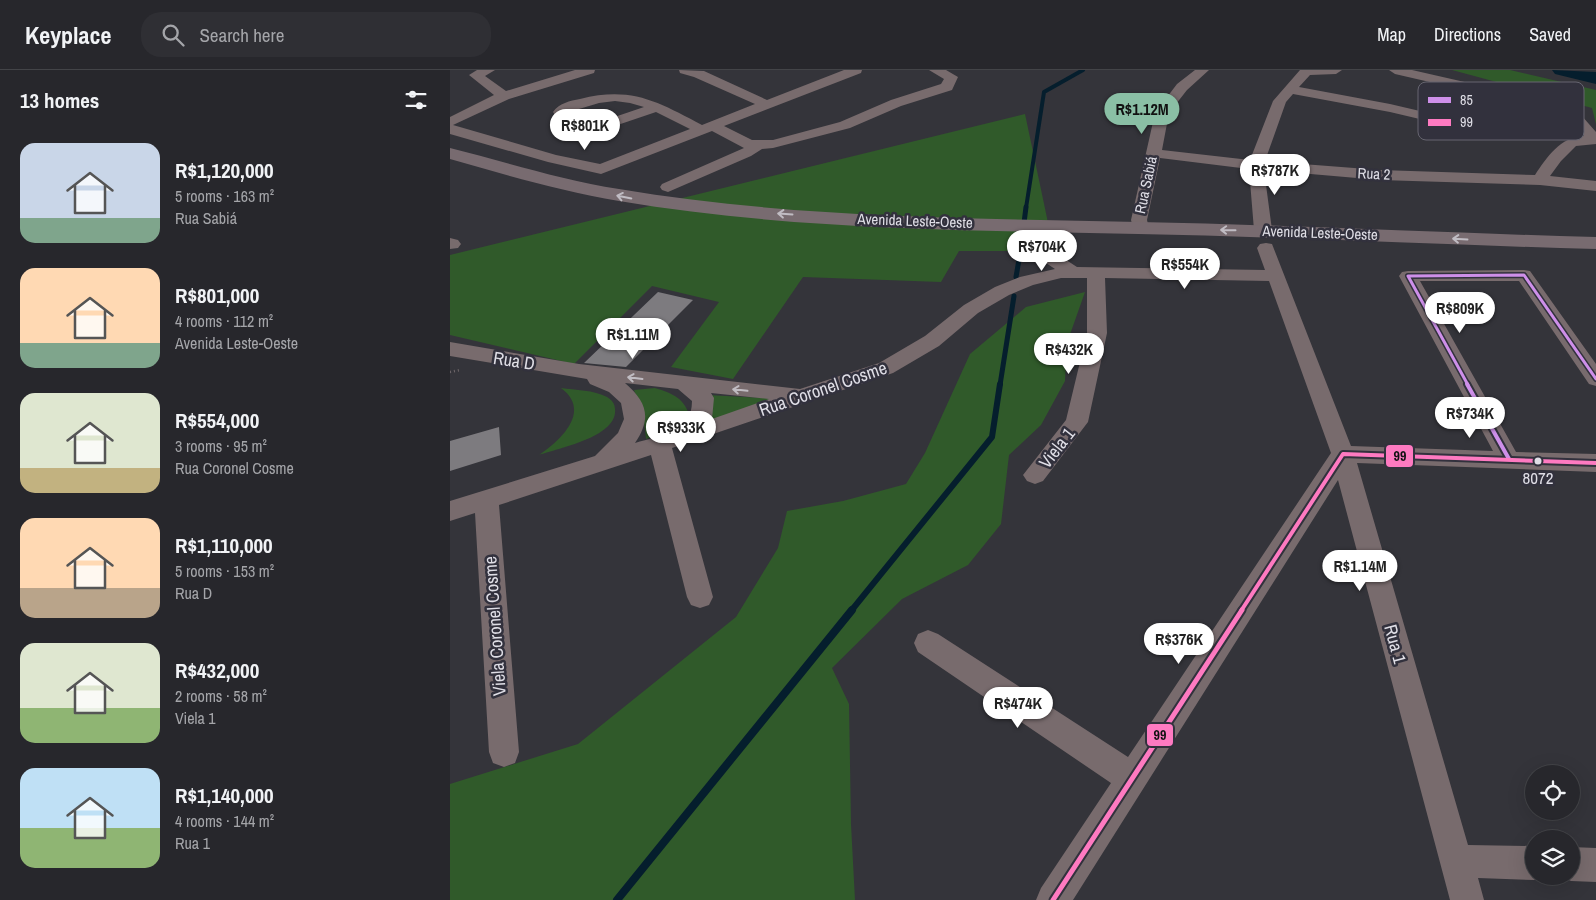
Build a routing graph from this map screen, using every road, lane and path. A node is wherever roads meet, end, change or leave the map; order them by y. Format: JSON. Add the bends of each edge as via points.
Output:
{"nodes":[{"id":1,"x":489,"y":70,"type":"edge"},
{"id":2,"x":544,"y":70,"type":"edge"},
{"id":3,"x":589,"y":70,"type":"edge"},
{"id":4,"x":685,"y":70,"type":"edge"},
{"id":5,"x":856,"y":70,"type":"edge"},
{"id":6,"x":935,"y":70,"type":"edge"},
{"id":7,"x":1203,"y":70,"type":"edge"},
{"id":8,"x":1336,"y":70,"type":"edge"},
{"id":9,"x":1396,"y":70,"type":"edge"},
{"id":10,"x":1305,"y":71,"type":"edge"},
{"id":11,"x":704,"y":72,"type":"edge"},
{"id":12,"x":558,"y":78,"type":"junction"},
{"id":13,"x":1448,"y":82,"type":"edge"},
{"id":14,"x":1292,"y":90,"type":"junction"},
{"id":15,"x":504,"y":96,"type":"junction"},
{"id":16,"x":767,"y":105,"type":"junction"},
{"id":17,"x":656,"y":108,"type":"junction"},
{"id":18,"x":471,"y":112,"type":"junction"},
{"id":19,"x":1418,"y":115,"type":"edge"},
{"id":20,"x":450,"y":122,"type":"edge"},
{"id":21,"x":1584,"y":127,"type":"edge"},
{"id":22,"x":450,"y":128,"type":"edge"},
{"id":23,"x":707,"y":128,"type":"junction"},
{"id":24,"x":468,"y":133,"type":"junction"},
{"id":25,"x":1596,"y":140,"type":"edge"},
{"id":26,"x":756,"y":146,"type":"junction"},
{"id":27,"x":450,"y":152,"type":"edge"},
{"id":28,"x":1152,"y":153,"type":"junction"},
{"id":29,"x":1256,"y":165,"type":"junction"},
{"id":30,"x":1540,"y":180,"type":"junction"},
{"id":31,"x":1596,"y":186,"type":"edge"},
{"id":32,"x":499,"y":187,"type":"dead end"},
{"id":33,"x":668,"y":187,"type":"dead end"},
{"id":34,"x":802,"y":224,"type":"junction"},
{"id":35,"x":836,"y":226,"type":"junction"},
{"id":36,"x":1140,"y":228,"type":"junction"},
{"id":37,"x":1265,"y":239,"type":"junction"},
{"id":38,"x":1341,"y":242,"type":"junction"},
{"id":39,"x":1028,"y":243,"type":"junction"},
{"id":40,"x":1596,"y":243,"type":"edge"},
{"id":41,"x":1596,"y":256,"type":"edge"},
{"id":42,"x":1096,"y":272,"type":"junction"},
{"id":43,"x":1074,"y":273,"type":"junction"},
{"id":44,"x":1276,"y":276,"type":"junction"},
{"id":45,"x":450,"y":349,"type":"edge"},
{"id":46,"x":460,"y":370,"type":"dead end"},
{"id":47,"x":579,"y":371,"type":"junction"},
{"id":48,"x":450,"y":372,"type":"edge"},
{"id":49,"x":1596,"y":379,"type":"edge"},
{"id":50,"x":684,"y":383,"type":"junction"},
{"id":51,"x":806,"y":395,"type":"junction"},
{"id":52,"x":685,"y":436,"type":"junction"},
{"id":53,"x":660,"y":444,"type":"junction"},
{"id":54,"x":1343,"y":454,"type":"junction"},
{"id":55,"x":1509,"y":459,"type":"junction"},
{"id":56,"x":602,"y":462,"type":"junction"},
{"id":57,"x":1596,"y":463,"type":"edge"},
{"id":58,"x":1036,"y":475,"type":"dead end"},
{"id":59,"x":486,"y":500,"type":"junction"},
{"id":60,"x":450,"y":511,"type":"edge"},
{"id":61,"x":700,"y":597,"type":"dead end"},
{"id":62,"x":928,"y":643,"type":"dead end"},
{"id":63,"x":504,"y":752,"type":"dead end"},
{"id":64,"x":1132,"y":778,"type":"junction"},
{"id":65,"x":1456,"y":861,"type":"junction"},
{"id":66,"x":1525,"y":863,"type":"edge"},
{"id":67,"x":1580,"y":864,"type":"edge"},
{"id":68,"x":1596,"y":865,"type":"edge"},
{"id":69,"x":1053,"y":900,"type":"edge"},
{"id":70,"x":1468,"y":900,"type":"edge"}],
"edges":[{"from":1,"to":15,"type":"street","via":[[475,75]]},
{"from":2,"to":12,"type":"street"},
{"from":3,"to":12,"type":"street"},
{"from":4,"to":11,"type":"street"},
{"from":5,"to":16,"type":"street"},
{"from":6,"to":26,"type":"street","via":[[949,75],[951,81],[947,87],[933,91],[939,100],[933,104],[903,111],[889,106],[845,125]]},
{"from":7,"to":28,"type":"street","name":"Rua Sabiá","via":[[1182,87],[1162,113]]},
{"from":8,"to":10,"type":"street"},
{"from":9,"to":13,"type":"street"},
{"from":10,"to":14,"type":"street"},
{"from":11,"to":16,"type":"street"},
{"from":12,"to":15,"type":"street"},
{"from":14,"to":19,"type":"street"},
{"from":14,"to":29,"type":"street","via":[[1280,101]]},
{"from":15,"to":18,"type":"street"},
{"from":16,"to":23,"type":"street"},
{"from":17,"to":17,"type":"street","via":[[634,98],[611,97],[594,99],[560,112],[592,130]]},
{"from":17,"to":23,"type":"street"},
{"from":18,"to":20,"type":"street"},
{"from":18,"to":24,"type":"street","via":[[487,123]]},
{"from":21,"to":25,"type":"street"},
{"from":22,"to":24,"type":"street"},
{"from":23,"to":24,"type":"street","via":[[597,169]]},
{"from":23,"to":26,"type":"street"},
{"from":25,"to":30,"type":"street","via":[[1569,145],[1549,164]]},
{"from":26,"to":33,"type":"street"},
{"from":34,"to":27,"type":"main road","name":"Avenida Leste-Oeste","one_way":true,"via":[[630,198],[497,168]]},
{"from":28,"to":29,"type":"street","name":"Rua 2"},
{"from":28,"to":36,"type":"street","name":"Rua Sabiá","via":[[1138,220]]},
{"from":29,"to":30,"type":"street","name":"Rua 2","via":[[1380,175]]},
{"from":29,"to":37,"type":"street","name":"Rua 1"},
{"from":30,"to":31,"type":"street","name":"Rua 2"},
{"from":32,"to":34,"type":"main road","name":"Avenida Leste-Oeste","via":[[552,200],[718,226]]},
{"from":34,"to":35,"type":"main road","name":"Avenida Leste-Oeste"},
{"from":35,"to":36,"type":"main road","name":"Avenida Leste-Oeste","via":[[916,223]]},
{"from":35,"to":39,"type":"main road","name":"Avenida Leste-Oeste"},
{"from":37,"to":36,"type":"main road","name":"Avenida Leste-Oeste","one_way":true},
{"from":37,"to":38,"type":"main road","name":"Avenida Leste-Oeste"},
{"from":37,"to":39,"type":"main road","name":"Avenida Leste-Oeste"},
{"from":37,"to":44,"type":"street","name":"Rua 1"},
{"from":40,"to":38,"type":"main road","name":"Avenida Leste-Oeste","one_way":true},
{"from":38,"to":41,"type":"main road","name":"Avenida Leste-Oeste"},
{"from":39,"to":43,"type":"street"},
{"from":42,"to":43,"type":"street","name":"Rua Coronel Cosme"},
{"from":42,"to":44,"type":"street","name":"Rua Coronel Cosme"},
{"from":42,"to":58,"type":"street","name":"Viela 1","via":[[1097,333],[1077,422]]},
{"from":43,"to":51,"type":"street","name":"Rua Coronel Cosme","via":[[1027,281],[1002,291],[971,309],[932,341],[886,368]]},
{"from":44,"to":54,"type":"street","name":"Rua 1"},
{"from":45,"to":47,"type":"street","name":"Rua D"},
{"from":46,"to":48,"type":"path"},
{"from":50,"to":47,"type":"street","name":"Rua D","one_way":true},
{"from":47,"to":56,"type":"street","name":"Rua D","via":[[616,387],[631,400],[635,419],[628,437]]},
{"from":49,"to":55,"type":"street","via":[[1524,275],[1408,276]]},
{"from":51,"to":50,"type":"street","name":"Rua D","one_way":true},
{"from":50,"to":52,"type":"street","via":[[703,398],[704,414],[695,429]]},
{"from":51,"to":52,"type":"street","name":"Rua Coronel Cosme"},
{"from":52,"to":53,"type":"street","name":"Rua Coronel Cosme"},
{"from":53,"to":56,"type":"street","name":"Rua Coronel Cosme"},
{"from":53,"to":61,"type":"street"},
{"from":54,"to":55,"type":"street"},
{"from":54,"to":64,"type":"street"},
{"from":54,"to":65,"type":"street","name":"Rua 1"},
{"from":55,"to":57,"type":"street"},
{"from":56,"to":59,"type":"street","name":"Rua Coronel Cosme"},
{"from":59,"to":60,"type":"street","name":"Rua Coronel Cosme"},
{"from":59,"to":63,"type":"street","name":"Viela Coronel Cosme"},
{"from":62,"to":64,"type":"street"},
{"from":64,"to":69,"type":"street"},
{"from":65,"to":66,"type":"street"},
{"from":65,"to":70,"type":"street","name":"Rua 1"},
{"from":67,"to":68,"type":"street"}]}
